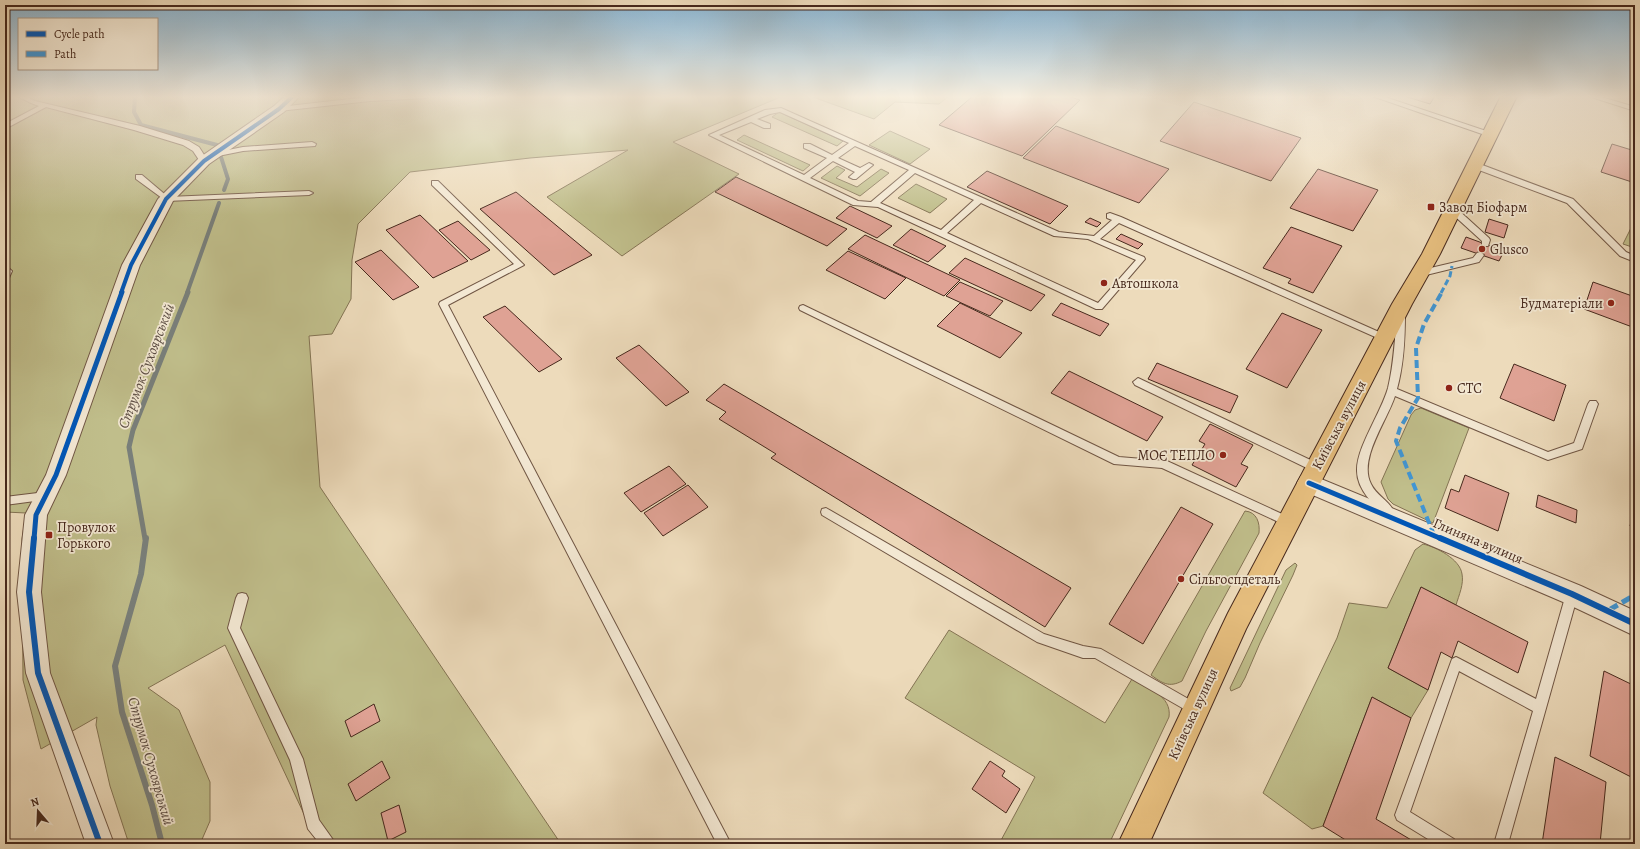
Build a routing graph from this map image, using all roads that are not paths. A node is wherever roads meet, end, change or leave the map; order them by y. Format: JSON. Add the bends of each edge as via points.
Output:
{"nodes":[{"id":1,"x":162,"y":136,"type":"edge"},
{"id":2,"x":240,"y":136,"type":"edge"},
{"id":3,"x":714,"y":136,"type":"edge"},
{"id":4,"x":838,"y":136,"type":"edge"},
{"id":5,"x":1487,"y":136,"type":"edge"},
{"id":6,"x":854,"y":143,"type":"junction"},
{"id":7,"x":312,"y":144,"type":"dead end"},
{"id":8,"x":807,"y":146,"type":"dead end"},
{"id":9,"x":209,"y":158,"type":"junction"},
{"id":10,"x":832,"y":158,"type":"junction"},
{"id":11,"x":869,"y":165,"type":"dead end"},
{"id":12,"x":1474,"y":165,"type":"junction"},
{"id":13,"x":914,"y":170,"type":"junction"},
{"id":14,"x":860,"y":172,"type":"junction"},
{"id":15,"x":139,"y":177,"type":"dead end"},
{"id":16,"x":853,"y":177,"type":"dead end"},
{"id":17,"x":805,"y":178,"type":"junction"},
{"id":18,"x":435,"y":182,"type":"dead end"},
{"id":19,"x":309,"y":193,"type":"dead end"},
{"id":20,"x":166,"y":199,"type":"junction"},
{"id":21,"x":980,"y":199,"type":"junction"},
{"id":22,"x":873,"y":204,"type":"junction"},
{"id":23,"x":1452,"y":209,"type":"junction"},
{"id":24,"x":941,"y":234,"type":"junction"},
{"id":25,"x":1095,"y":239,"type":"junction"},
{"id":26,"x":1485,"y":244,"type":"dead end"},
{"id":27,"x":1480,"y":254,"type":"dead end"},
{"id":28,"x":1635,"y":259,"type":"edge"},
{"id":29,"x":5,"y":268,"type":"edge"},
{"id":30,"x":1422,"y":274,"type":"junction"},
{"id":31,"x":5,"y":278,"type":"edge"},
{"id":32,"x":1402,"y":304,"type":"junction"},
{"id":33,"x":803,"y":308,"type":"dead end"},
{"id":34,"x":1385,"y":338,"type":"junction"},
{"id":35,"x":1138,"y":382,"type":"dead end"},
{"id":36,"x":1392,"y":391,"type":"junction"},
{"id":37,"x":1593,"y":404,"type":"dead end"},
{"id":38,"x":1313,"y":475,"type":"junction"},
{"id":39,"x":46,"y":496,"type":"junction"},
{"id":40,"x":5,"y":501,"type":"edge"},
{"id":41,"x":826,"y":512,"type":"dead end"},
{"id":42,"x":1289,"y":522,"type":"junction"},
{"id":43,"x":1410,"y":525,"type":"junction"},
{"id":44,"x":1572,"y":594,"type":"junction"},
{"id":45,"x":242,"y":598,"type":"dead end"},
{"id":46,"x":1635,"y":624,"type":"edge"},
{"id":47,"x":1540,"y":708,"type":"junction"},
{"id":48,"x":1195,"y":709,"type":"junction"},
{"id":49,"x":100,"y":844,"type":"edge"},
{"id":50,"x":329,"y":844,"type":"edge"},
{"id":51,"x":724,"y":844,"type":"edge"},
{"id":52,"x":1133,"y":844,"type":"edge"},
{"id":53,"x":1449,"y":844,"type":"edge"},
{"id":54,"x":1501,"y":844,"type":"edge"}],
"edges":[{"from":1,"to":9,"type":"lane","via":[[186,143]]},
{"from":2,"to":9,"type":"street"},
{"from":3,"to":17,"type":"lane"},
{"from":4,"to":6,"type":"lane"},
{"from":5,"to":12,"type":"main road","name":"Київська вулиця"},
{"from":6,"to":10,"type":"lane"},
{"from":6,"to":13,"type":"lane"},
{"from":7,"to":9,"type":"lane","via":[[243,149]]},
{"from":8,"to":10,"type":"lane"},
{"from":9,"to":20,"type":"street"},
{"from":10,"to":14,"type":"lane"},
{"from":10,"to":17,"type":"lane"},
{"from":11,"to":14,"type":"lane"},
{"from":12,"to":23,"type":"main road","name":"Київська вулиця"},
{"from":12,"to":28,"type":"lane","via":[[1570,201],[1623,254]]},
{"from":13,"to":21,"type":"lane"},
{"from":13,"to":22,"type":"lane"},
{"from":14,"to":16,"type":"lane"},
{"from":15,"to":20,"type":"lane"},
{"from":17,"to":22,"type":"lane","via":[[856,203]]},
{"from":18,"to":51,"type":"lane","via":[[520,265],[443,304]]},
{"from":19,"to":20,"type":"lane"},
{"from":20,"to":39,"type":"street","via":[[131,265],[89,387]]},
{"from":21,"to":24,"type":"lane"},
{"from":21,"to":25,"type":"lane","via":[[1057,234]]},
{"from":22,"to":24,"type":"lane"},
{"from":23,"to":26,"type":"lane","via":[[1486,240]]},
{"from":23,"to":30,"type":"main road","name":"Київська вулиця"},
{"from":24,"to":25,"type":"lane","via":[[1099,307],[1141,259]]},
{"from":25,"to":34,"type":"lane","via":[[1114,217]]},
{"from":27,"to":30,"type":"lane","via":[[1476,260]]},
{"from":29,"to":31,"type":"lane","via":[[8,271]]},
{"from":30,"to":32,"type":"main road","name":"Київська вулиця"},
{"from":32,"to":34,"type":"main road","name":"Київська вулиця"},
{"from":32,"to":36,"type":"lane","via":[[1399,364]]},
{"from":33,"to":42,"type":"lane","via":[[1118,461],[1163,464]]},
{"from":34,"to":38,"type":"main road","name":"Київська вулиця"},
{"from":35,"to":38,"type":"lane"},
{"from":36,"to":37,"type":"lane","via":[[1548,456],[1578,446]]},
{"from":36,"to":43,"type":"lane","via":[[1362,470],[1366,485],[1379,504]]},
{"from":38,"to":42,"type":"main road","name":"Київська вулиця"},
{"from":38,"to":43,"type":"street","name":"Глиняна вулиця"},
{"from":39,"to":40,"type":"lane"},
{"from":39,"to":49,"type":"street","via":[[36,515],[29,592],[38,673]]},
{"from":41,"to":48,"type":"lane","via":[[1042,638],[1083,652],[1097,653]]},
{"from":42,"to":48,"type":"main road","name":"Київська вулиця"},
{"from":43,"to":44,"type":"street","name":"Глиняна вулиця"},
{"from":44,"to":46,"type":"street","name":"Глиняна вулиця"},
{"from":44,"to":47,"type":"lane"},
{"from":45,"to":50,"type":"lane","via":[[234,628],[296,759],[313,824]]},
{"from":47,"to":53,"type":"lane","via":[[1456,663],[1402,815]]},
{"from":47,"to":54,"type":"lane"},
{"from":48,"to":52,"type":"main road","name":"Київська вулиця"}]}
